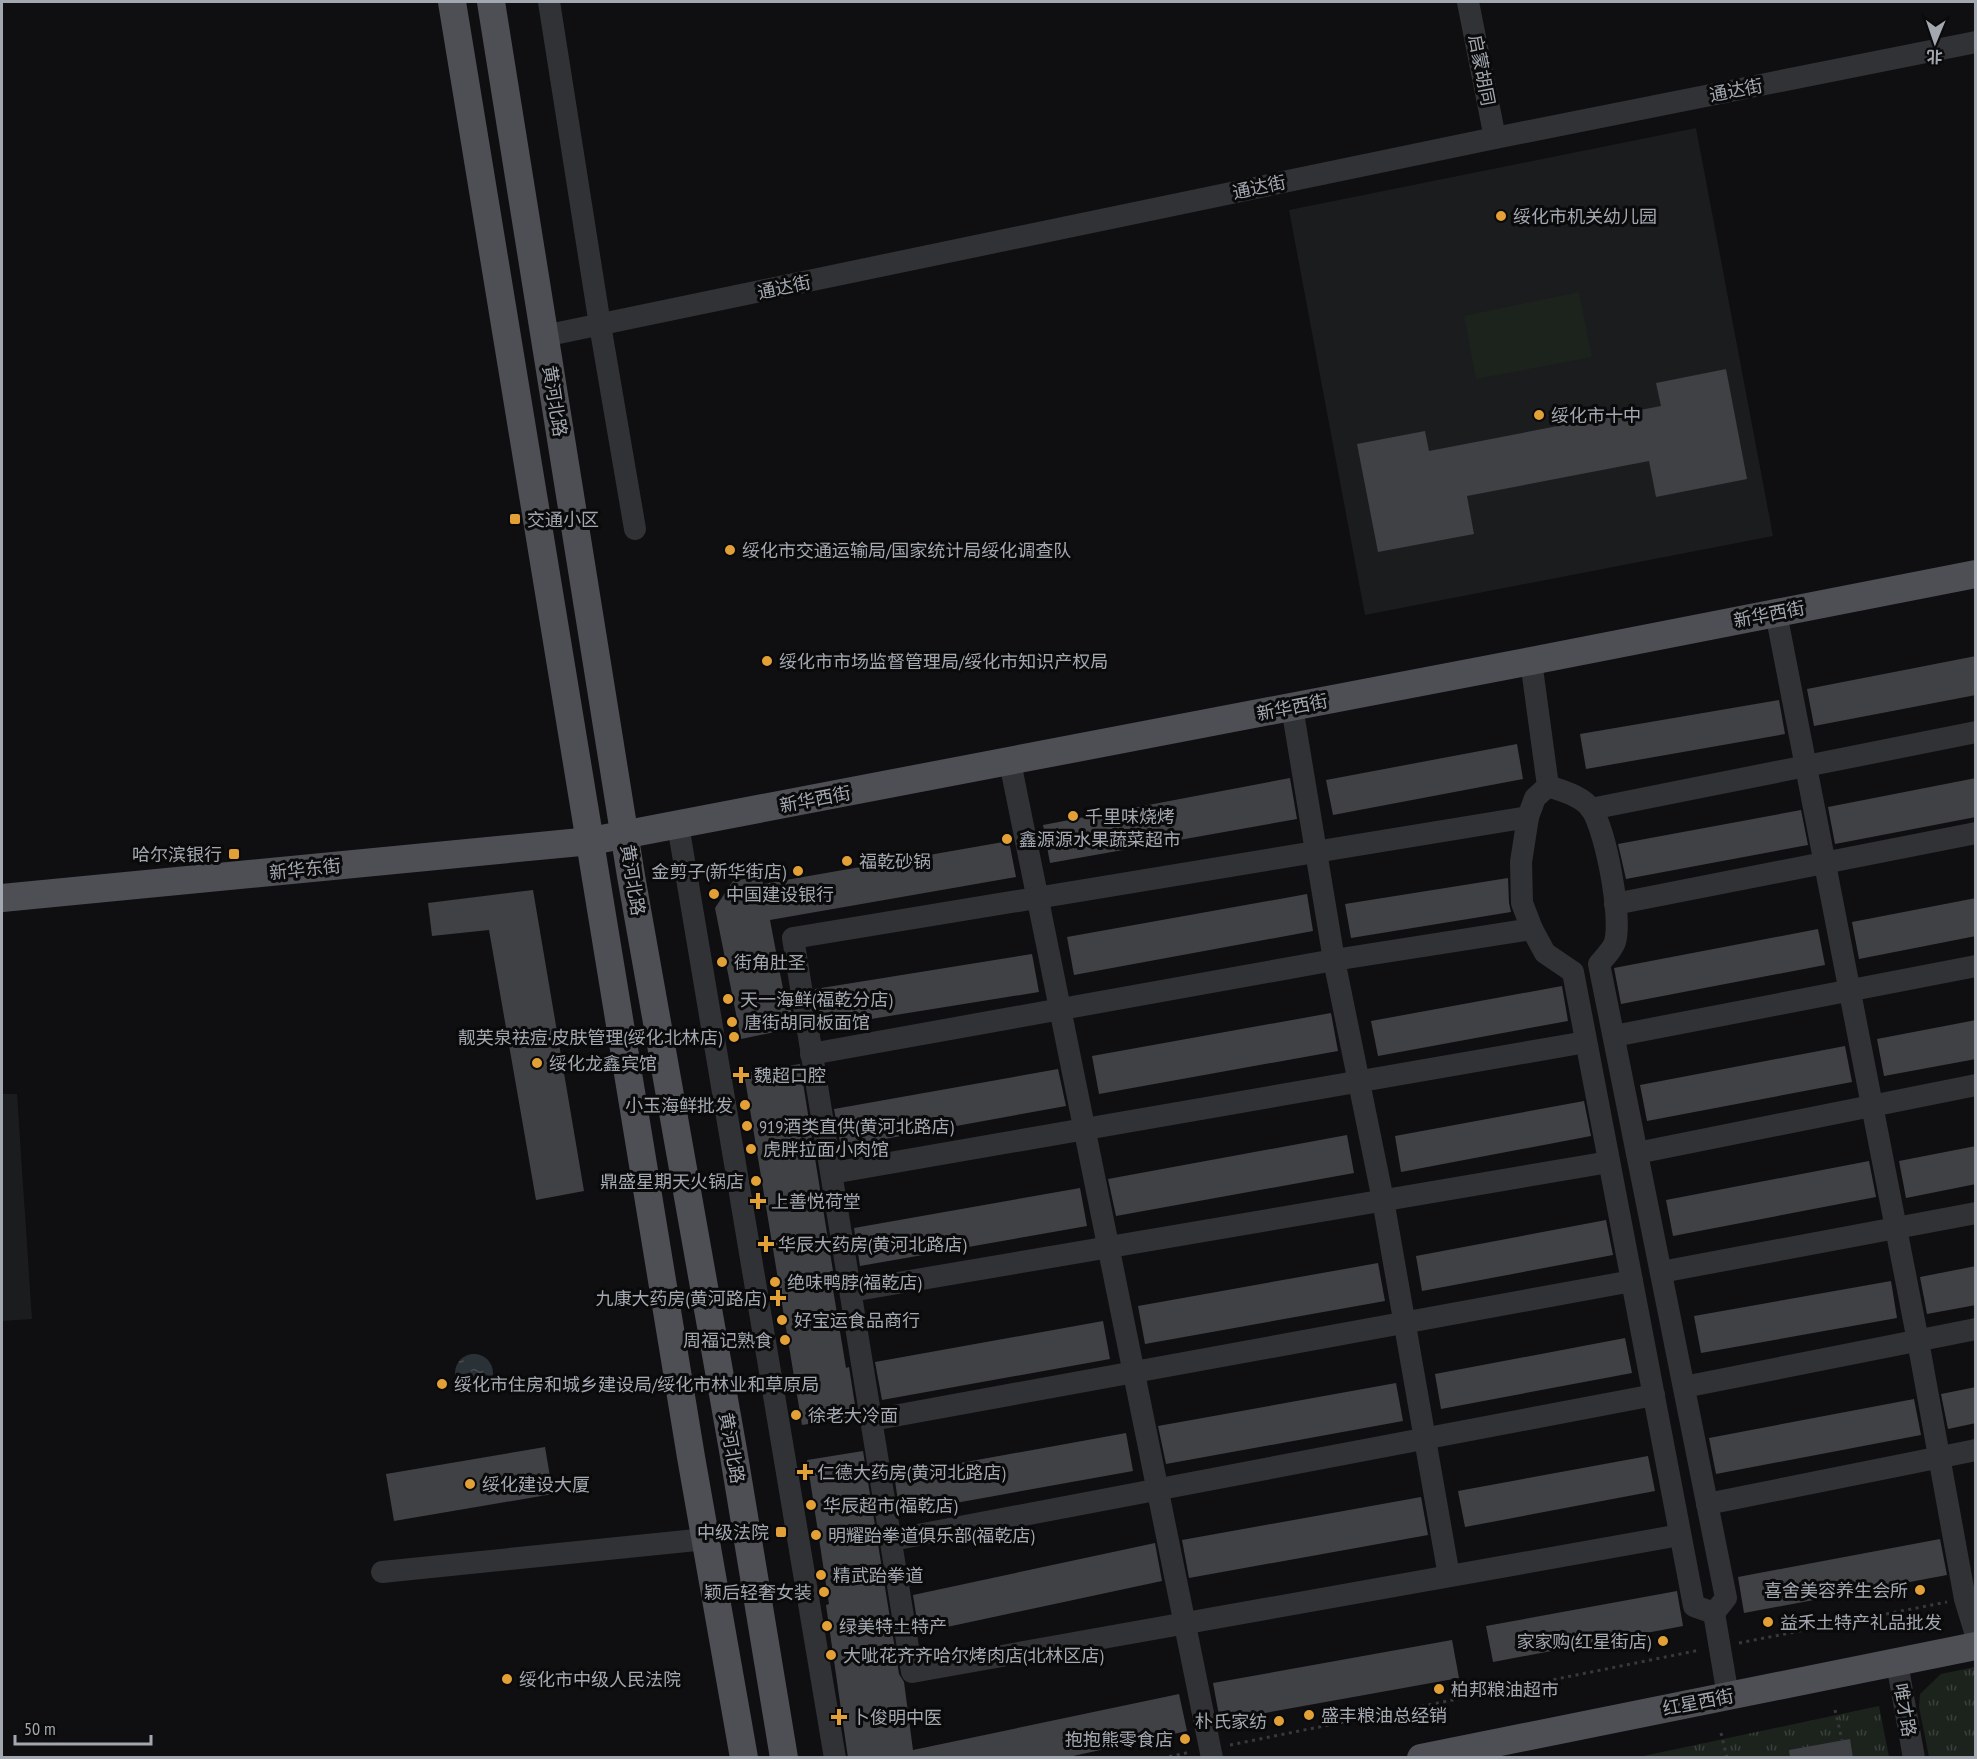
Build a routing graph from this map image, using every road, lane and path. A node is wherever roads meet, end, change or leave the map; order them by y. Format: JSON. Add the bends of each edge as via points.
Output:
{"nodes":[{"id":1,"x":452,"y":2,"type":"edge"},
{"id":2,"x":491,"y":2,"type":"edge"},
{"id":3,"x":549,"y":2,"type":"edge"},
{"id":4,"x":1468,"y":2,"type":"edge"},
{"id":5,"x":1976,"y":42,"type":"edge"},
{"id":6,"x":1495,"y":138,"type":"junction"},
{"id":7,"x":600,"y":325,"type":"junction"},
{"id":8,"x":544,"y":336,"type":"junction"},
{"id":9,"x":635,"y":529,"type":"dead end"},
{"id":10,"x":1976,"y":574,"type":"edge"},
{"id":11,"x":1776,"y":613,"type":"junction"},
{"id":12,"x":1531,"y":661,"type":"junction"},
{"id":13,"x":1292,"y":707,"type":"junction"},
{"id":14,"x":1976,"y":732,"type":"edge"},
{"id":15,"x":1010,"y":762,"type":"junction"},
{"id":16,"x":1806,"y":766,"type":"junction"},
{"id":17,"x":1548,"y":786,"type":"junction"},
{"id":18,"x":1591,"y":809,"type":"junction"},
{"id":19,"x":1528,"y":817,"type":"junction"},
{"id":20,"x":678,"y":825,"type":"junction"},
{"id":21,"x":1976,"y":833,"type":"edge"},
{"id":22,"x":608,"y":838,"type":"junction"},
{"id":23,"x":1315,"y":852,"type":"junction"},
{"id":24,"x":1825,"y":863,"type":"junction"},
{"id":25,"x":1038,"y":897,"type":"junction"},
{"id":26,"x":2,"y":898,"type":"edge"},
{"id":27,"x":1615,"y":904,"type":"junction"},
{"id":28,"x":1532,"y":928,"type":"junction"},
{"id":29,"x":1334,"y":960,"type":"junction"},
{"id":30,"x":1599,"y":964,"type":"junction"},
{"id":31,"x":1976,"y":966,"type":"edge"},
{"id":32,"x":1573,"y":972,"type":"junction"},
{"id":33,"x":1849,"y":991,"type":"junction"},
{"id":34,"x":1060,"y":1009,"type":"junction"},
{"id":35,"x":1614,"y":1036,"type":"junction"},
{"id":36,"x":1586,"y":1042,"type":"junction"},
{"id":37,"x":811,"y":1054,"type":"junction"},
{"id":38,"x":1359,"y":1081,"type":"junction"},
{"id":39,"x":1976,"y":1085,"type":"edge"},
{"id":40,"x":1871,"y":1106,"type":"junction"},
{"id":41,"x":1085,"y":1129,"type":"junction"},
{"id":42,"x":1637,"y":1153,"type":"junction"},
{"id":43,"x":1609,"y":1162,"type":"junction"},
{"id":44,"x":832,"y":1173,"type":"junction"},
{"id":45,"x":1383,"y":1200,"type":"junction"},
{"id":46,"x":1976,"y":1213,"type":"edge"},
{"id":47,"x":1896,"y":1229,"type":"junction"},
{"id":48,"x":1109,"y":1247,"type":"junction"},
{"id":49,"x":1661,"y":1272,"type":"junction"},
{"id":50,"x":1632,"y":1281,"type":"junction"},
{"id":51,"x":851,"y":1291,"type":"junction"},
{"id":52,"x":1403,"y":1322,"type":"junction"},
{"id":53,"x":1976,"y":1329,"type":"edge"},
{"id":54,"x":1918,"y":1341,"type":"junction"},
{"id":55,"x":1134,"y":1372,"type":"junction"},
{"id":56,"x":1684,"y":1387,"type":"junction"},
{"id":57,"x":1654,"y":1395,"type":"junction"},
{"id":58,"x":872,"y":1420,"type":"junction"},
{"id":59,"x":1425,"y":1437,"type":"junction"},
{"id":60,"x":1976,"y":1450,"type":"edge"},
{"id":61,"x":1938,"y":1458,"type":"junction"},
{"id":62,"x":1158,"y":1489,"type":"junction"},
{"id":63,"x":1707,"y":1504,"type":"junction"},
{"id":64,"x":1680,"y":1534,"type":"junction"},
{"id":65,"x":705,"y":1539,"type":"junction"},
{"id":66,"x":892,"y":1540,"type":"junction"},
{"id":67,"x":382,"y":1572,"type":"dead end"},
{"id":68,"x":1449,"y":1576,"type":"junction"},
{"id":69,"x":1965,"y":1599,"type":"junction"},
{"id":70,"x":1714,"y":1613,"type":"junction"},
{"id":71,"x":1185,"y":1623,"type":"junction"},
{"id":72,"x":1976,"y":1635,"type":"edge"},
{"id":73,"x":1976,"y":1646,"type":"edge"},
{"id":74,"x":1719,"y":1647,"type":"junction"},
{"id":75,"x":1897,"y":1663,"type":"junction"},
{"id":76,"x":1728,"y":1696,"type":"junction"},
{"id":77,"x":1835,"y":1710,"type":"dead end"},
{"id":78,"x":1721,"y":1733,"type":"dead end"},
{"id":79,"x":1842,"y":1740,"type":"dead end"},
{"id":80,"x":1211,"y":1753,"type":"edge"},
{"id":81,"x":744,"y":1758,"type":"edge"},
{"id":82,"x":784,"y":1758,"type":"edge"},
{"id":83,"x":835,"y":1758,"type":"edge"},
{"id":84,"x":1162,"y":1758,"type":"edge"},
{"id":85,"x":1421,"y":1758,"type":"edge"},
{"id":86,"x":1727,"y":1758,"type":"edge"},
{"id":87,"x":1914,"y":1758,"type":"edge"}],
"edges":[{"from":1,"to":22,"type":"main road","name":"黄河北路"},
{"from":2,"to":8,"type":"main road","name":"黄河北路"},
{"from":3,"to":7,"type":"street"},
{"from":4,"to":6,"type":"street","name":"启蒙胡同"},
{"from":5,"to":6,"type":"street","name":"通达街"},
{"from":6,"to":7,"type":"street","name":"通达街"},
{"from":7,"to":8,"type":"street","name":"通达街"},
{"from":7,"to":9,"type":"street"},
{"from":8,"to":22,"type":"main road","name":"黄河北路"},
{"from":10,"to":11,"type":"main road","name":"新华西街"},
{"from":11,"to":12,"type":"main road","name":"新华西街"},
{"from":11,"to":16,"type":"street"},
{"from":12,"to":13,"type":"main road","name":"新华西街"},
{"from":12,"to":17,"type":"street"},
{"from":13,"to":15,"type":"main road","name":"新华西街"},
{"from":13,"to":23,"type":"street"},
{"from":14,"to":16,"type":"street"},
{"from":15,"to":20,"type":"main road","name":"新华西街"},
{"from":15,"to":25,"type":"street"},
{"from":16,"to":18,"type":"street"},
{"from":16,"to":24,"type":"street"},
{"from":17,"to":18,"type":"street","via":[[1571,794]]},
{"from":17,"to":19,"type":"street","via":[[1535,798]]},
{"from":18,"to":27,"type":"street","via":[[1605,844]]},
{"from":19,"to":23,"type":"street"},
{"from":19,"to":28,"type":"street","via":[[1521,862],[1522,903]]},
{"from":20,"to":22,"type":"main road","name":"新华西街"},
{"from":20,"to":83,"type":"street"},
{"from":21,"to":24,"type":"street"},
{"from":22,"to":26,"type":"main road","name":"新华东街"},
{"from":22,"to":65,"type":"main road","name":"黄河北路"},
{"from":22,"to":82,"type":"main road","name":"黄河北路","via":[[733,1450]]},
{"from":23,"to":25,"type":"street"},
{"from":23,"to":29,"type":"street"},
{"from":24,"to":27,"type":"street"},
{"from":24,"to":33,"type":"street"},
{"from":25,"to":34,"type":"street"},
{"from":25,"to":37,"type":"street","via":[[793,938]]},
{"from":27,"to":30,"type":"street","via":[[1615,944]]},
{"from":28,"to":29,"type":"street"},
{"from":28,"to":32,"type":"street","via":[[1545,953]]},
{"from":29,"to":34,"type":"street"},
{"from":29,"to":38,"type":"street"},
{"from":30,"to":32,"type":"street"},
{"from":30,"to":35,"type":"street"},
{"from":31,"to":33,"type":"street"},
{"from":32,"to":36,"type":"street"},
{"from":33,"to":35,"type":"street"},
{"from":33,"to":40,"type":"street"},
{"from":34,"to":37,"type":"street"},
{"from":34,"to":41,"type":"street"},
{"from":35,"to":42,"type":"street"},
{"from":36,"to":38,"type":"street"},
{"from":36,"to":43,"type":"street"},
{"from":37,"to":44,"type":"street"},
{"from":38,"to":41,"type":"street"},
{"from":38,"to":45,"type":"street"},
{"from":39,"to":40,"type":"street"},
{"from":40,"to":42,"type":"street"},
{"from":40,"to":47,"type":"street"},
{"from":41,"to":44,"type":"street"},
{"from":41,"to":48,"type":"street"},
{"from":42,"to":49,"type":"street"},
{"from":43,"to":45,"type":"street"},
{"from":43,"to":50,"type":"street"},
{"from":44,"to":51,"type":"street"},
{"from":45,"to":48,"type":"street"},
{"from":45,"to":52,"type":"street"},
{"from":46,"to":47,"type":"street"},
{"from":47,"to":49,"type":"street"},
{"from":47,"to":54,"type":"street"},
{"from":48,"to":51,"type":"street"},
{"from":48,"to":55,"type":"street"},
{"from":49,"to":56,"type":"street"},
{"from":50,"to":52,"type":"street"},
{"from":50,"to":57,"type":"street"},
{"from":51,"to":58,"type":"street"},
{"from":52,"to":55,"type":"street"},
{"from":52,"to":59,"type":"street"},
{"from":53,"to":54,"type":"street"},
{"from":54,"to":56,"type":"street"},
{"from":54,"to":61,"type":"street"},
{"from":55,"to":58,"type":"street"},
{"from":55,"to":62,"type":"street"},
{"from":56,"to":63,"type":"street"},
{"from":57,"to":59,"type":"street"},
{"from":57,"to":64,"type":"street"},
{"from":58,"to":66,"type":"street"},
{"from":59,"to":62,"type":"street"},
{"from":59,"to":68,"type":"street"},
{"from":60,"to":61,"type":"street"},
{"from":61,"to":63,"type":"street"},
{"from":61,"to":69,"type":"street"},
{"from":62,"to":66,"type":"street"},
{"from":62,"to":71,"type":"street"},
{"from":63,"to":70,"type":"street","via":[[1726,1598]]},
{"from":64,"to":68,"type":"street"},
{"from":64,"to":70,"type":"street","via":[[1694,1606]]},
{"from":65,"to":67,"type":"street"},
{"from":65,"to":81,"type":"main road","name":"黄河北路"},
{"from":66,"to":71,"type":"street","via":[[912,1672]]},
{"from":68,"to":71,"type":"street"},
{"from":69,"to":72,"type":"street"},
{"from":69,"to":74,"type":"path"},
{"from":70,"to":74,"type":"street"},
{"from":71,"to":80,"type":"street"},
{"from":73,"to":75,"type":"main road","name":"红星西街"},
{"from":74,"to":76,"type":"street"},
{"from":74,"to":80,"type":"path"},
{"from":75,"to":76,"type":"main road","name":"红星西街"},
{"from":75,"to":87,"type":"street","name":"唯才路"},
{"from":76,"to":85,"type":"main road","name":"红星西街"},
{"from":77,"to":79,"type":"path"},
{"from":78,"to":86,"type":"path"},
{"from":80,"to":84,"type":"path"}]}
